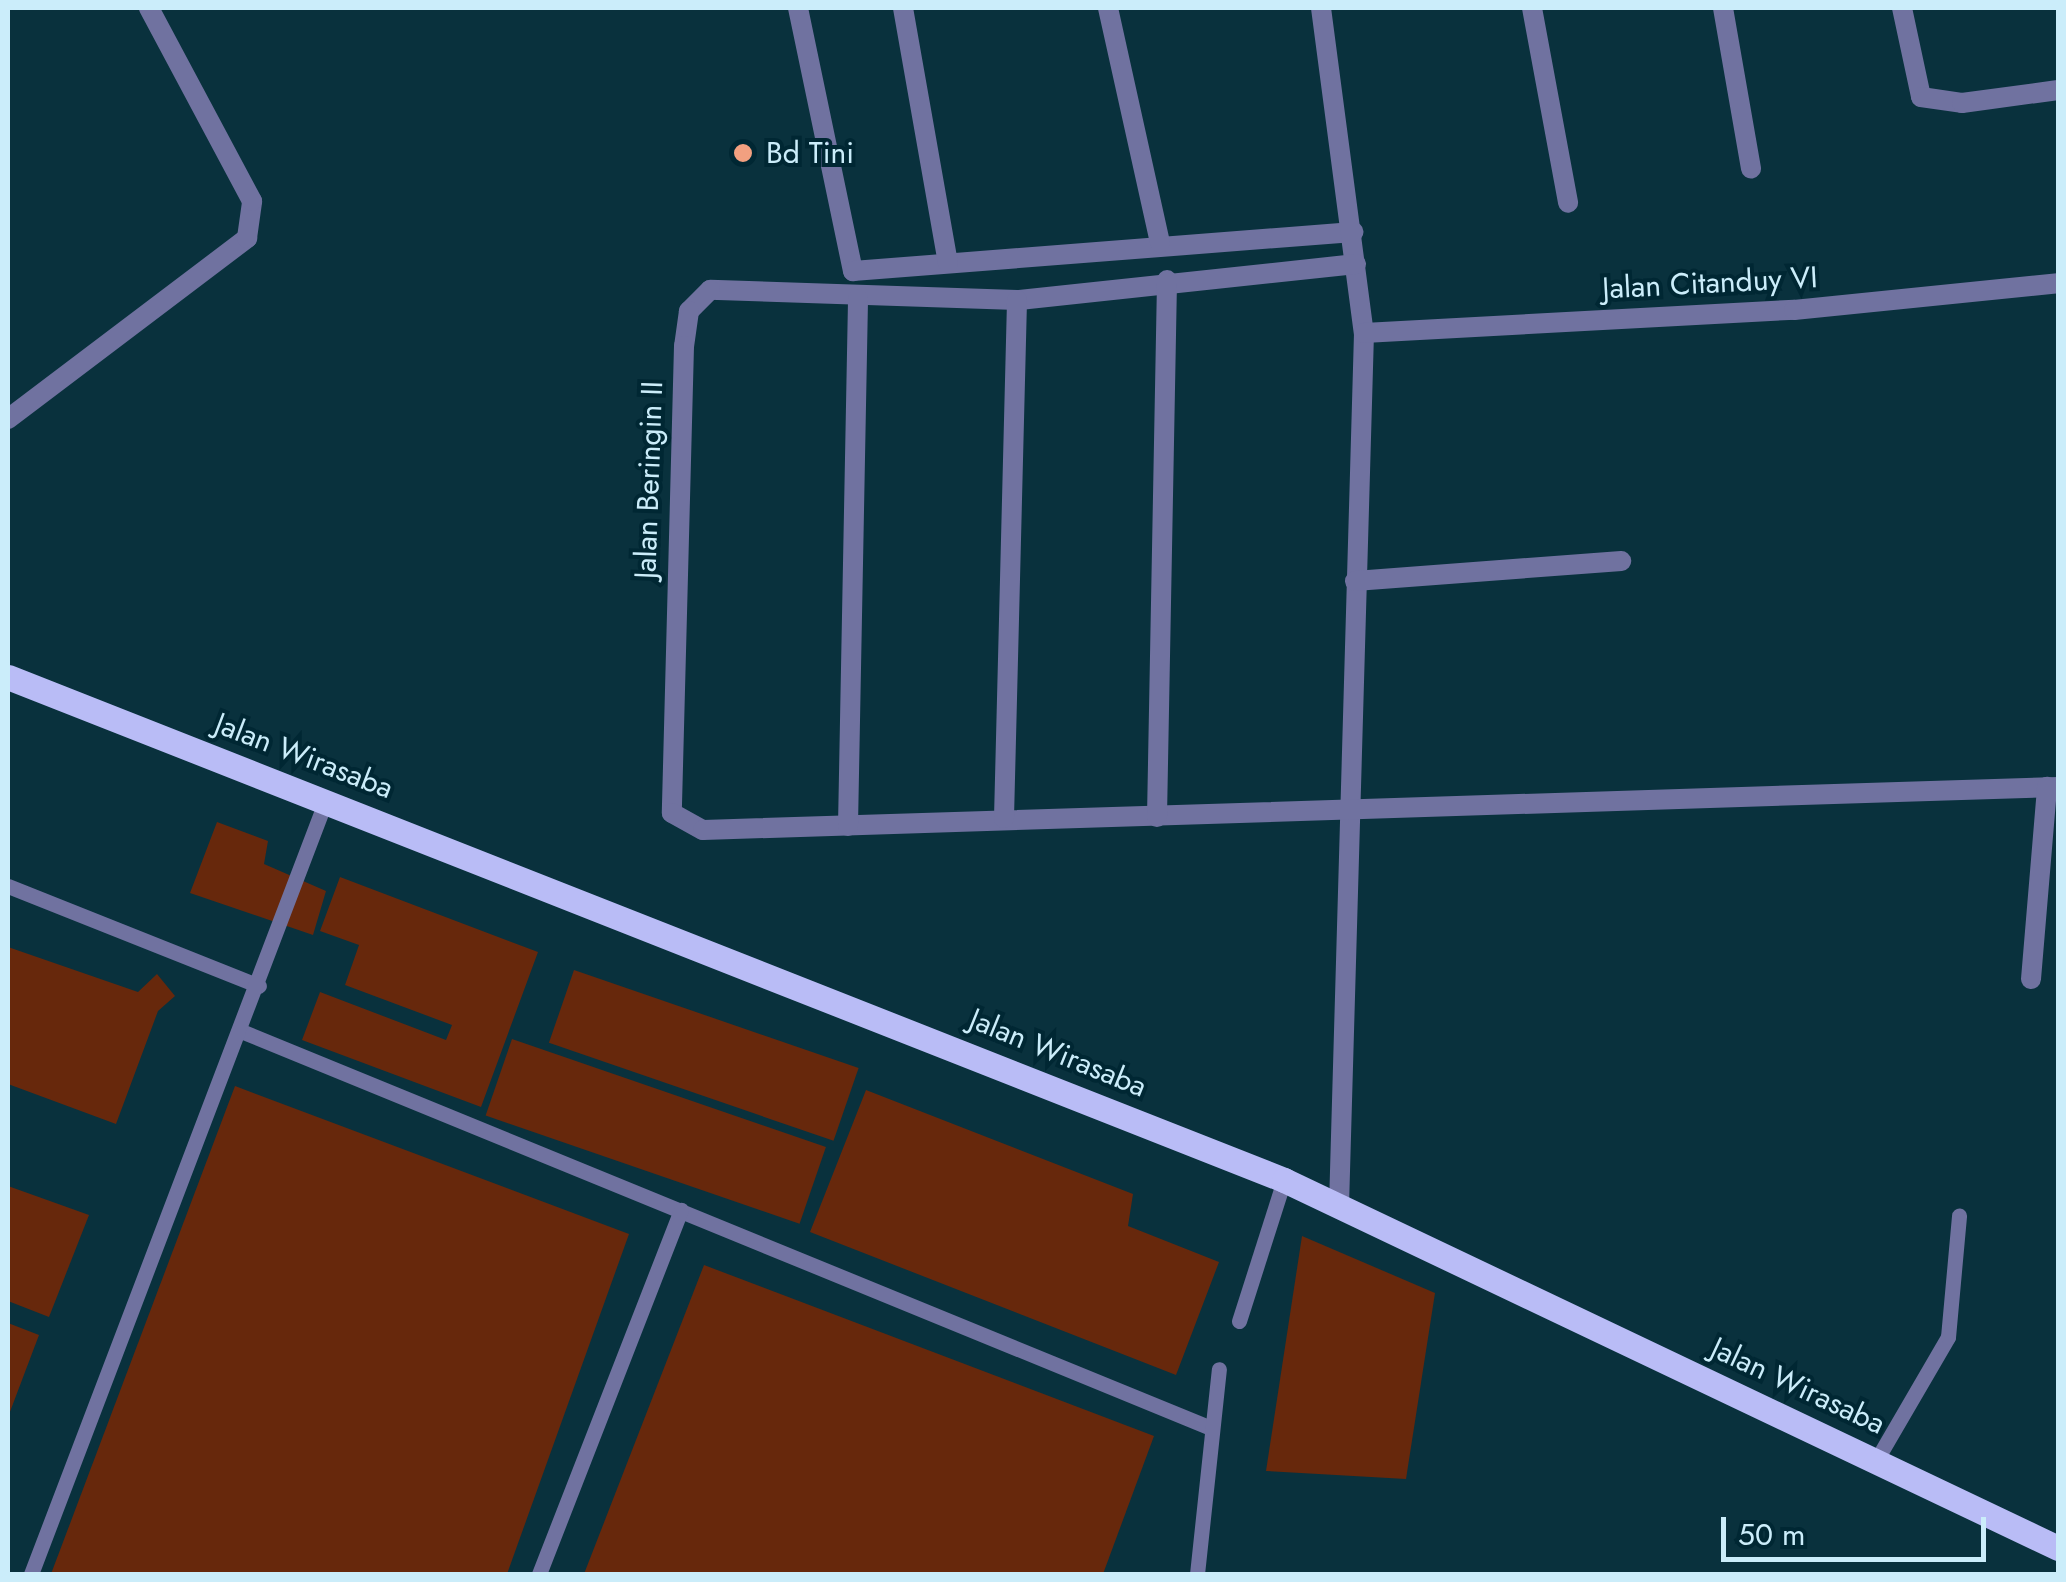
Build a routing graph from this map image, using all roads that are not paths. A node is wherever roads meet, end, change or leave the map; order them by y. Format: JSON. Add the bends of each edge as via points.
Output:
{"nodes":[{"id":1,"x":149,"y":8,"type":"edge"},
{"id":2,"x":798,"y":8,"type":"edge"},
{"id":3,"x":902,"y":8,"type":"edge"},
{"id":4,"x":1108,"y":8,"type":"edge"},
{"id":5,"x":1321,"y":8,"type":"edge"},
{"id":6,"x":1532,"y":8,"type":"edge"},
{"id":7,"x":1723,"y":8,"type":"edge"},
{"id":8,"x":1902,"y":8,"type":"edge"},
{"id":9,"x":2058,"y":90,"type":"edge"},
{"id":10,"x":1751,"y":169,"type":"dead end"},
{"id":11,"x":1568,"y":203,"type":"dead end"},
{"id":12,"x":1353,"y":232,"type":"junction"},
{"id":13,"x":1160,"y":242,"type":"junction"},
{"id":14,"x":948,"y":263,"type":"junction"},
{"id":15,"x":1356,"y":264,"type":"junction"},
{"id":16,"x":1167,"y":280,"type":"junction"},
{"id":17,"x":2058,"y":284,"type":"edge"},
{"id":18,"x":858,"y":299,"type":"junction"},
{"id":19,"x":1017,"y":300,"type":"junction"},
{"id":20,"x":1364,"y":333,"type":"junction"},
{"id":21,"x":8,"y":419,"type":"edge"},
{"id":22,"x":1620,"y":561,"type":"dead end"},
{"id":23,"x":1355,"y":581,"type":"junction"},
{"id":24,"x":8,"y":677,"type":"edge"},
{"id":25,"x":2053,"y":787,"type":"edge"},
{"id":26,"x":326,"y":800,"type":"junction"},
{"id":27,"x":1348,"y":812,"type":"junction"},
{"id":28,"x":1157,"y":817,"type":"junction"},
{"id":29,"x":1004,"y":818,"type":"junction"},
{"id":30,"x":848,"y":826,"type":"junction"},
{"id":31,"x":8,"y":886,"type":"edge"},
{"id":32,"x":2030,"y":979,"type":"dead end"},
{"id":33,"x":259,"y":986,"type":"junction"},
{"id":34,"x":241,"y":1030,"type":"junction"},
{"id":35,"x":1284,"y":1180,"type":"junction"},
{"id":36,"x":1339,"y":1206,"type":"junction"},
{"id":37,"x":681,"y":1210,"type":"junction"},
{"id":38,"x":1959,"y":1215,"type":"dead end"},
{"id":39,"x":1239,"y":1321,"type":"dead end"},
{"id":40,"x":1218,"y":1369,"type":"dead end"},
{"id":41,"x":1211,"y":1428,"type":"junction"},
{"id":42,"x":1877,"y":1459,"type":"junction"},
{"id":43,"x":2058,"y":1548,"type":"edge"},
{"id":44,"x":31,"y":1574,"type":"edge"},
{"id":45,"x":539,"y":1574,"type":"edge"},
{"id":46,"x":1197,"y":1574,"type":"edge"}],
"edges":[{"from":1,"to":21,"type":"street","via":[[252,201],[247,238]]},
{"from":2,"to":14,"type":"street","via":[[853,272]]},
{"from":3,"to":14,"type":"street"},
{"from":4,"to":13,"type":"street"},
{"from":5,"to":12,"type":"street"},
{"from":6,"to":11,"type":"street"},
{"from":7,"to":10,"type":"street"},
{"from":8,"to":9,"type":"street","via":[[1920,97],[1962,103]]},
{"from":12,"to":13,"type":"street"},
{"from":12,"to":15,"type":"street"},
{"from":13,"to":14,"type":"street"},
{"from":15,"to":16,"type":"street","name":"Jalan Beringin II"},
{"from":15,"to":20,"type":"street"},
{"from":16,"to":19,"type":"street","name":"Jalan Beringin II"},
{"from":16,"to":28,"type":"street"},
{"from":17,"to":20,"type":"street","name":"Jalan Citanduy VI","via":[[1794,310]]},
{"from":18,"to":19,"type":"street","name":"Jalan Beringin II"},
{"from":18,"to":30,"type":"street"},
{"from":18,"to":30,"type":"street","name":"Jalan Beringin II","via":[[710,290],[688,312],[668,799],[682,825]]},
{"from":19,"to":29,"type":"street"},
{"from":20,"to":23,"type":"street"},
{"from":22,"to":23,"type":"street"},
{"from":23,"to":27,"type":"street"},
{"from":24,"to":26,"type":"main road","name":"Jalan Wirasaba"},
{"from":25,"to":27,"type":"street"},
{"from":25,"to":32,"type":"street"},
{"from":26,"to":33,"type":"lane"},
{"from":26,"to":35,"type":"main road","name":"Jalan Wirasaba"},
{"from":27,"to":28,"type":"street"},
{"from":27,"to":36,"type":"street"},
{"from":28,"to":29,"type":"street"},
{"from":29,"to":30,"type":"street"},
{"from":31,"to":33,"type":"lane"},
{"from":33,"to":34,"type":"lane"},
{"from":34,"to":37,"type":"lane"},
{"from":34,"to":44,"type":"lane"},
{"from":35,"to":36,"type":"main road","name":"Jalan Wirasaba"},
{"from":35,"to":39,"type":"lane"},
{"from":36,"to":42,"type":"main road","name":"Jalan Wirasaba"},
{"from":37,"to":41,"type":"lane"},
{"from":37,"to":45,"type":"lane"},
{"from":38,"to":42,"type":"lane","via":[[1948,1337]]},
{"from":40,"to":41,"type":"lane"},
{"from":41,"to":46,"type":"lane"},
{"from":42,"to":43,"type":"main road","name":"Jalan Wirasaba"}]}
